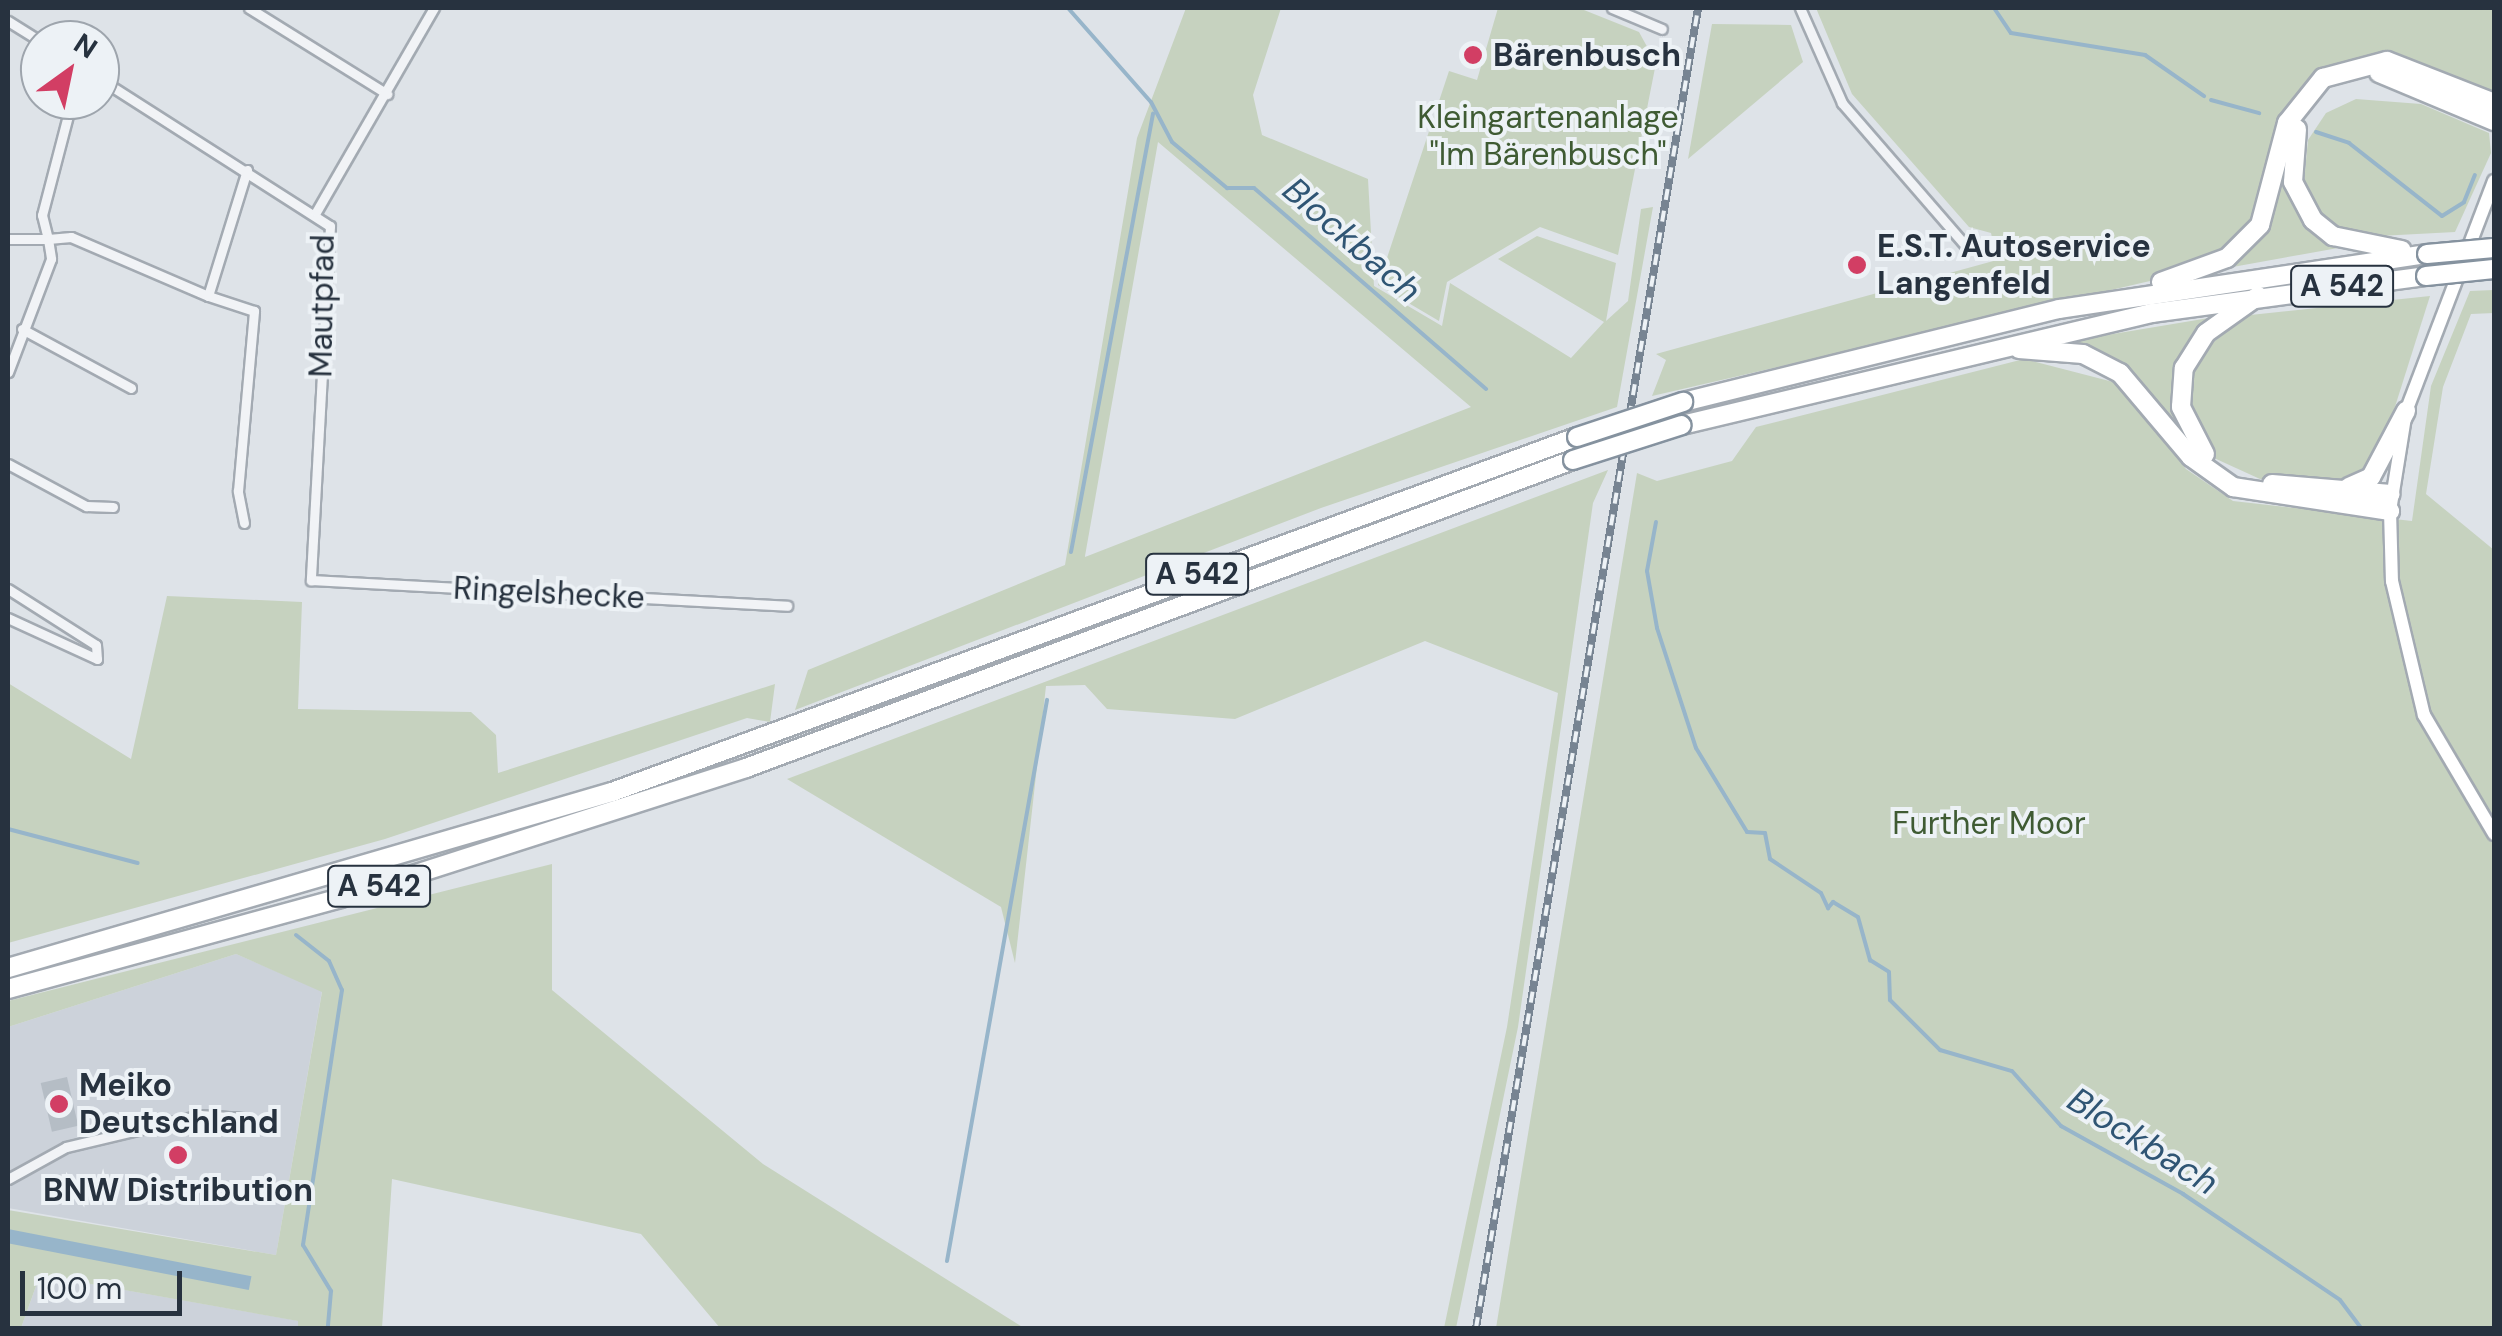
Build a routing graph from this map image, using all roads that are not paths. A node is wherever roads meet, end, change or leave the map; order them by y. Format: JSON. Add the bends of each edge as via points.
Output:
{"nodes":[{"id":1,"x":248,"y":8,"type":"edge"},
{"id":2,"x":434,"y":8,"type":"edge"},
{"id":3,"x":1612,"y":8,"type":"edge"},
{"id":4,"x":1800,"y":8,"type":"edge"},
{"id":5,"x":1662,"y":29,"type":"dead end"},
{"id":6,"x":120,"y":91,"type":"edge"},
{"id":7,"x":387,"y":94,"type":"junction"},
{"id":8,"x":2490,"y":98,"type":"edge"},
{"id":9,"x":67,"y":120,"type":"edge"},
{"id":10,"x":2494,"y":121,"type":"edge"},
{"id":11,"x":246,"y":170,"type":"junction"},
{"id":12,"x":2494,"y":182,"type":"edge"},
{"id":13,"x":316,"y":212,"type":"junction"},
{"id":14,"x":8,"y":239,"type":"edge"},
{"id":15,"x":48,"y":239,"type":"junction"},
{"id":16,"x":1966,"y":246,"type":"dead end"},
{"id":17,"x":2494,"y":248,"type":"edge"},
{"id":18,"x":2428,"y":254,"type":"junction"},
{"id":19,"x":2494,"y":268,"type":"edge"},
{"id":20,"x":208,"y":296,"type":"junction"},
{"id":21,"x":2258,"y":296,"type":"junction"},
{"id":22,"x":2059,"y":309,"type":"junction"},
{"id":23,"x":22,"y":329,"type":"junction"},
{"id":24,"x":1959,"y":352,"type":"junction"},
{"id":25,"x":8,"y":372,"type":"edge"},
{"id":26,"x":131,"y":388,"type":"dead end"},
{"id":27,"x":2406,"y":410,"type":"junction"},
{"id":28,"x":8,"y":464,"type":"edge"},
{"id":29,"x":2344,"y":488,"type":"junction"},
{"id":30,"x":2390,"y":502,"type":"junction"},
{"id":31,"x":113,"y":507,"type":"dead end"},
{"id":32,"x":244,"y":523,"type":"dead end"},
{"id":33,"x":311,"y":580,"type":"joint"},
{"id":34,"x":8,"y":588,"type":"edge"},
{"id":35,"x":787,"y":606,"type":"dead end"},
{"id":36,"x":8,"y":618,"type":"edge"},
{"id":37,"x":2494,"y":834,"type":"edge"},
{"id":38,"x":8,"y":968,"type":"edge"},
{"id":39,"x":8,"y":988,"type":"edge"},
{"id":40,"x":243,"y":1118,"type":"dead end"},
{"id":41,"x":8,"y":1179,"type":"edge"}],
"edges":[{"from":1,"to":7,"type":"street"},
{"from":2,"to":7,"type":"street","name":"Mautpfad"},
{"from":3,"to":5,"type":"street"},
{"from":4,"to":16,"type":"street","via":[[1842,103]]},
{"from":6,"to":11,"type":"street"},
{"from":7,"to":13,"type":"street","name":"Mautpfad"},
{"from":8,"to":22,"type":"highway","via":[[2387,61],[2322,78],[2286,122],[2268,208],[2244,245],[2188,274]]},
{"from":9,"to":15,"type":"street","via":[[42,216]]},
{"from":10,"to":18,"type":"highway","via":[[2414,80],[2372,72],[2326,88],[2298,124],[2293,182],[2314,220],[2360,245]]},
{"from":11,"to":13,"type":"street"},
{"from":11,"to":20,"type":"street"},
{"from":12,"to":27,"type":"main road"},
{"from":13,"to":33,"type":"street","name":"Mautpfad","via":[[330,226]]},
{"from":14,"to":15,"type":"street"},
{"from":15,"to":20,"type":"street","via":[[71,237]]},
{"from":15,"to":23,"type":"street","via":[[51,259]]},
{"from":17,"to":18,"type":"highway","number":"A 542","bridge":true},
{"from":18,"to":22,"type":"highway","number":"A 542"},
{"from":19,"to":21,"type":"highway","number":"A 542","bridge":true},
{"from":20,"to":32,"type":"street","via":[[254,311],[238,491]]},
{"from":21,"to":24,"type":"highway","number":"A 542"},
{"from":21,"to":29,"type":"highway","via":[[2192,350],[2180,387],[2187,429],[2240,479]]},
{"from":22,"to":38,"type":"highway","number":"A 542","bridge":true,"via":[[1683,402],[746,746],[354,873]]},
{"from":23,"to":25,"type":"street"},
{"from":23,"to":26,"type":"street"},
{"from":24,"to":30,"type":"highway","via":[[2083,354],[2136,386],[2191,458],[2222,482]]},
{"from":24,"to":39,"type":"highway","number":"A 542","bridge":true,"via":[[1573,460],[746,768],[341,898]]},
{"from":27,"to":29,"type":"highway","via":[[2371,477]]},
{"from":27,"to":30,"type":"main road"},
{"from":28,"to":31,"type":"street","via":[[86,506]]},
{"from":29,"to":30,"type":"highway"},
{"from":30,"to":37,"type":"main road","via":[[2392,580],[2424,716]]},
{"from":33,"to":35,"type":"street","name":"Ringelshecke"},
{"from":34,"to":36,"type":"street","via":[[96,645],[97,659]]},
{"from":40,"to":41,"type":"street","via":[[200,1115],[66,1147]]}]}
